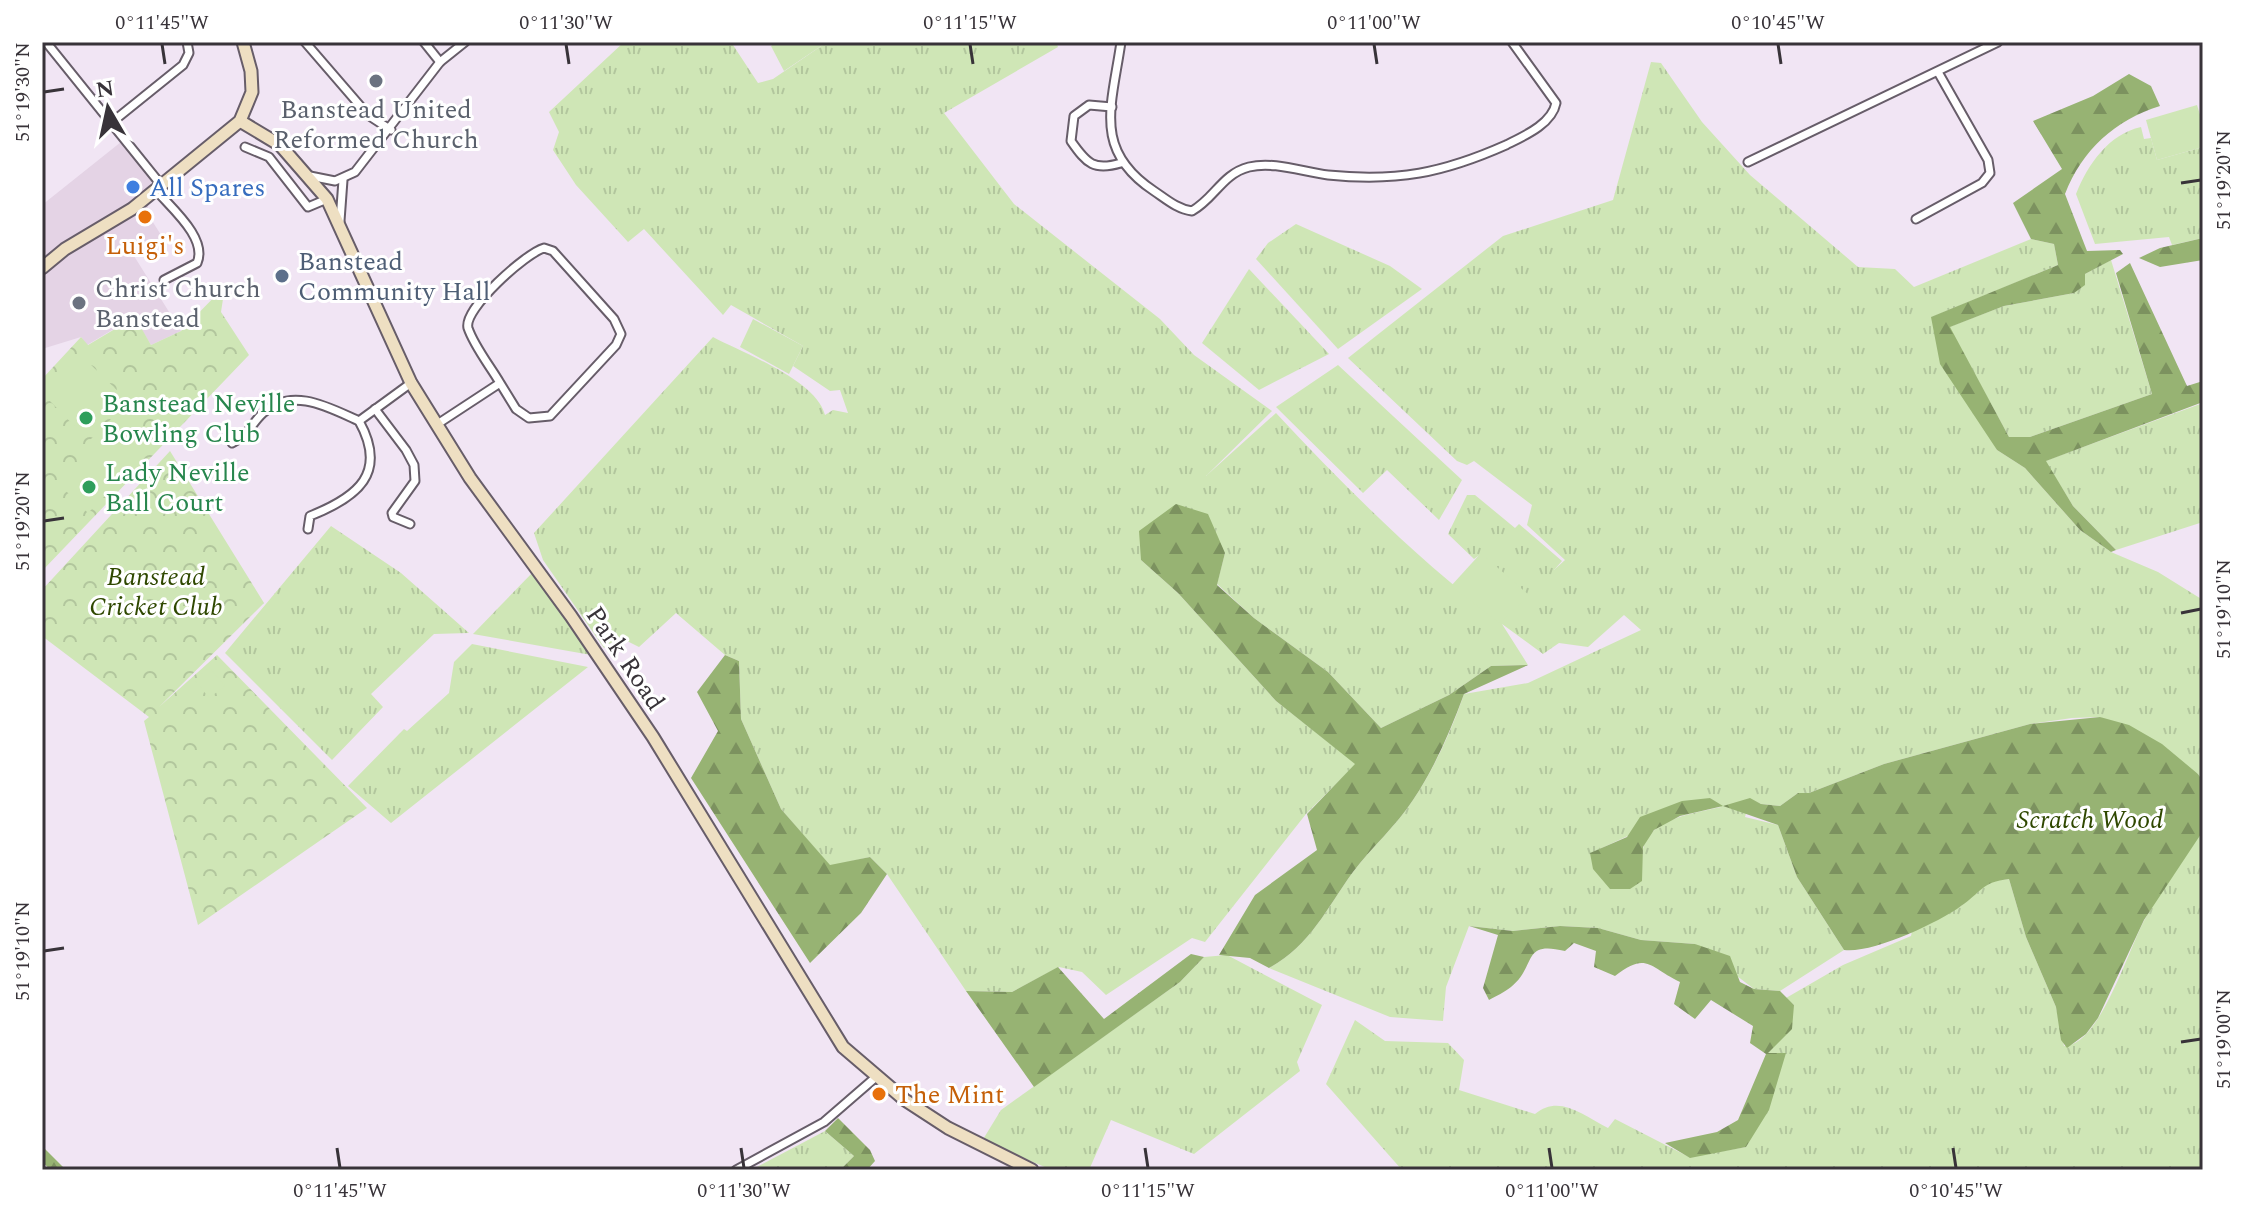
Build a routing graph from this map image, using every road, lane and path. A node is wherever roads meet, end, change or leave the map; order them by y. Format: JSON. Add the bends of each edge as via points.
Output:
{"nodes":[{"id":1,"x":46,"y":42,"type":"edge"},
{"id":2,"x":187,"y":42,"type":"edge"},
{"id":3,"x":243,"y":42,"type":"edge"},
{"id":4,"x":305,"y":42,"type":"edge"},
{"id":5,"x":424,"y":42,"type":"edge"},
{"id":6,"x":465,"y":42,"type":"edge"},
{"id":7,"x":1121,"y":42,"type":"edge"},
{"id":8,"x":1512,"y":42,"type":"edge"},
{"id":9,"x":1998,"y":42,"type":"edge"},
{"id":10,"x":440,"y":62,"type":"junction"},
{"id":11,"x":1938,"y":72,"type":"junction"},
{"id":12,"x":1112,"y":107,"type":"junction"},
{"id":13,"x":240,"y":121,"type":"junction"},
{"id":14,"x":111,"y":123,"type":"junction"},
{"id":15,"x":391,"y":130,"type":"junction"},
{"id":16,"x":280,"y":145,"type":"junction"},
{"id":17,"x":245,"y":147,"type":"dead end"},
{"id":18,"x":269,"y":157,"type":"junction"},
{"id":19,"x":1748,"y":162,"type":"dead end"},
{"id":20,"x":1121,"y":163,"type":"junction"},
{"id":21,"x":310,"y":176,"type":"junction"},
{"id":22,"x":343,"y":180,"type":"junction"},
{"id":23,"x":159,"y":188,"type":"junction"},
{"id":24,"x":327,"y":199,"type":"junction"},
{"id":25,"x":1916,"y":219,"type":"dead end"},
{"id":26,"x":340,"y":223,"type":"junction"},
{"id":27,"x":42,"y":268,"type":"edge"},
{"id":28,"x":164,"y":280,"type":"dead end"},
{"id":29,"x":411,"y":383,"type":"junction"},
{"id":30,"x":500,"y":383,"type":"junction"},
{"id":31,"x":375,"y":409,"type":"junction"},
{"id":32,"x":359,"y":421,"type":"junction"},
{"id":33,"x":436,"y":425,"type":"junction"},
{"id":34,"x":232,"y":443,"type":"dead end"},
{"id":35,"x":410,"y":524,"type":"dead end"},
{"id":36,"x":308,"y":529,"type":"dead end"},
{"id":37,"x":876,"y":1077,"type":"junction"},
{"id":38,"x":736,"y":1170,"type":"edge"},
{"id":39,"x":1032,"y":1170,"type":"edge"}],
"edges":[{"from":1,"to":14,"type":"street"},
{"from":2,"to":14,"type":"street","via":[[183,65]]},
{"from":3,"to":13,"type":"street","via":[[252,92]]},
{"from":4,"to":15,"type":"street","via":[[368,115]]},
{"from":5,"to":10,"type":"street"},
{"from":6,"to":10,"type":"street"},
{"from":7,"to":12,"type":"street"},
{"from":8,"to":20,"type":"street","via":[[1556,103],[1547,121],[1472,160],[1423,175],[1375,180],[1252,166],[1229,174],[1192,211],[1182,210]]},
{"from":9,"to":11,"type":"street"},
{"from":10,"to":15,"type":"street"},
{"from":11,"to":19,"type":"street"},
{"from":11,"to":25,"type":"street","via":[[1988,160],[1990,173],[1982,183]]},
{"from":12,"to":20,"type":"street","via":[[1110,138]]},
{"from":12,"to":20,"type":"street","via":[[1082,108],[1074,116],[1071,141],[1096,165],[1109,168]]},
{"from":13,"to":16,"type":"street","name":"Park Road"},
{"from":13,"to":23,"type":"street"},
{"from":14,"to":23,"type":"street"},
{"from":15,"to":22,"type":"street","via":[[363,165]]},
{"from":16,"to":18,"type":"street"},
{"from":16,"to":21,"type":"street","name":"Park Road"},
{"from":17,"to":18,"type":"street"},
{"from":18,"to":24,"type":"street","via":[[308,207]]},
{"from":21,"to":22,"type":"street"},
{"from":21,"to":24,"type":"street","name":"Park Road"},
{"from":22,"to":26,"type":"street"},
{"from":23,"to":27,"type":"street"},
{"from":23,"to":28,"type":"street","via":[[200,250],[197,263]]},
{"from":24,"to":26,"type":"street","name":"Park Road"},
{"from":26,"to":29,"type":"street","name":"Park Road"},
{"from":29,"to":31,"type":"street"},
{"from":29,"to":33,"type":"street","name":"Park Road"},
{"from":30,"to":30,"type":"street","via":[[522,414],[543,419],[621,334],[614,319],[553,251],[544,248],[525,257],[470,312],[468,328]]},
{"from":30,"to":33,"type":"street"},
{"from":31,"to":32,"type":"street"},
{"from":31,"to":35,"type":"street","via":[[414,465],[415,481],[392,509],[393,517]]},
{"from":32,"to":34,"type":"street","via":[[319,402],[290,401],[263,413],[246,437]]},
{"from":32,"to":36,"type":"street","via":[[373,455],[368,476],[334,506],[310,516]]},
{"from":33,"to":37,"type":"street","name":"Park Road","via":[[645,725],[843,1047]]},
{"from":37,"to":38,"type":"street","via":[[824,1122]]},
{"from":37,"to":39,"type":"street","name":"Park Road","via":[[948,1128]]}]}
